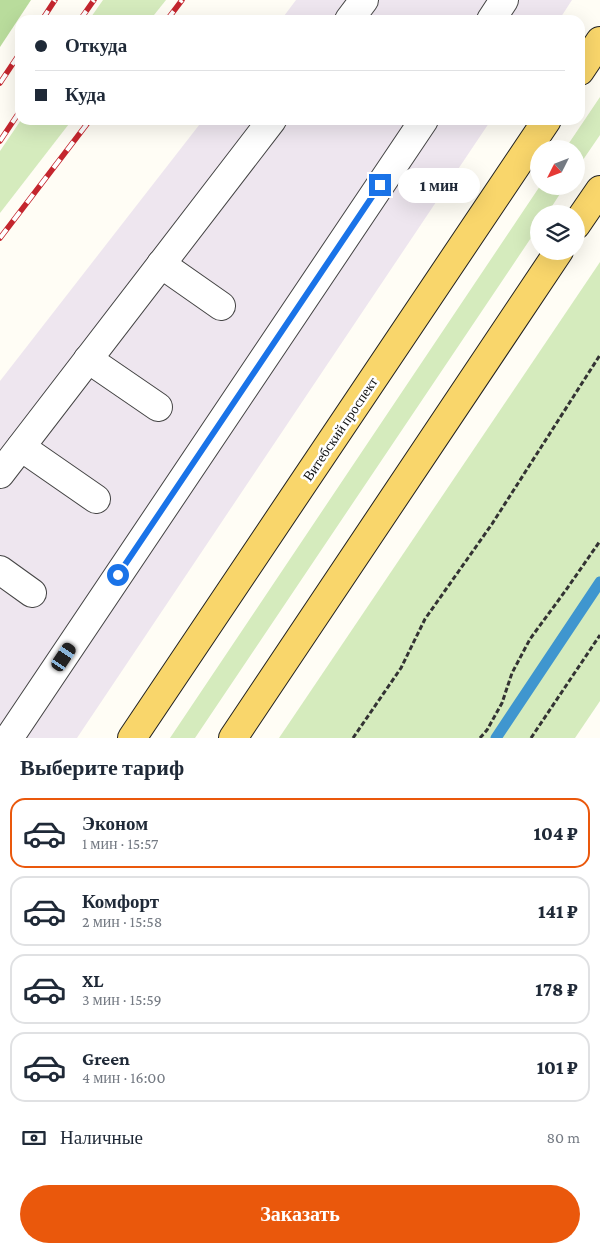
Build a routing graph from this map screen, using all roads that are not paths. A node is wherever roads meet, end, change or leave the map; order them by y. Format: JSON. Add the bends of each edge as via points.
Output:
{"nodes":[{"id":1,"x":364,"y":0,"type":"edge"},
{"id":2,"x":504,"y":0,"type":"edge"},
{"id":3,"x":353,"y":15,"type":"edge"},
{"id":4,"x":494,"y":15,"type":"edge"},
{"id":5,"x":600,"y":42,"type":"edge"},
{"id":6,"x":585,"y":64,"type":"edge"},
{"id":7,"x":268,"y":125,"type":"edge"},
{"id":8,"x":421,"y":125,"type":"edge"},
{"id":9,"x":545,"y":125,"type":"edge"},
{"id":10,"x":600,"y":190,"type":"edge"},
{"id":11,"x":585,"y":212,"type":"edge"},
{"id":12,"x":553,"y":260,"type":"edge"},
{"id":13,"x":161,"y":264,"type":"junction"},
{"id":14,"x":221,"y":306,"type":"dead end"},
{"id":15,"x":88,"y":359,"type":"junction"},
{"id":16,"x":158,"y":407,"type":"dead end"},
{"id":17,"x":21,"y":447,"type":"junction"},
{"id":18,"x":0,"y":474,"type":"edge"},
{"id":19,"x":96,"y":500,"type":"dead end"},
{"id":20,"x":0,"y":570,"type":"edge"},
{"id":21,"x":32,"y":593,"type":"dead end"},
{"id":22,"x":9,"y":738,"type":"edge"},
{"id":23,"x":132,"y":738,"type":"edge"},
{"id":24,"x":233,"y":738,"type":"edge"}],
"edges":[{"from":1,"to":3,"type":"lane"},
{"from":2,"to":4,"type":"lane"},
{"from":5,"to":6,"type":"main road"},
{"from":7,"to":13,"type":"lane"},
{"from":8,"to":22,"type":"lane"},
{"from":9,"to":23,"type":"main road","name":"Витебский проспект"},
{"from":10,"to":11,"type":"main road"},
{"from":12,"to":24,"type":"main road"},
{"from":13,"to":14,"type":"lane"},
{"from":13,"to":15,"type":"lane"},
{"from":15,"to":16,"type":"lane"},
{"from":15,"to":17,"type":"lane"},
{"from":17,"to":18,"type":"lane"},
{"from":17,"to":19,"type":"lane"},
{"from":20,"to":21,"type":"lane"}]}
